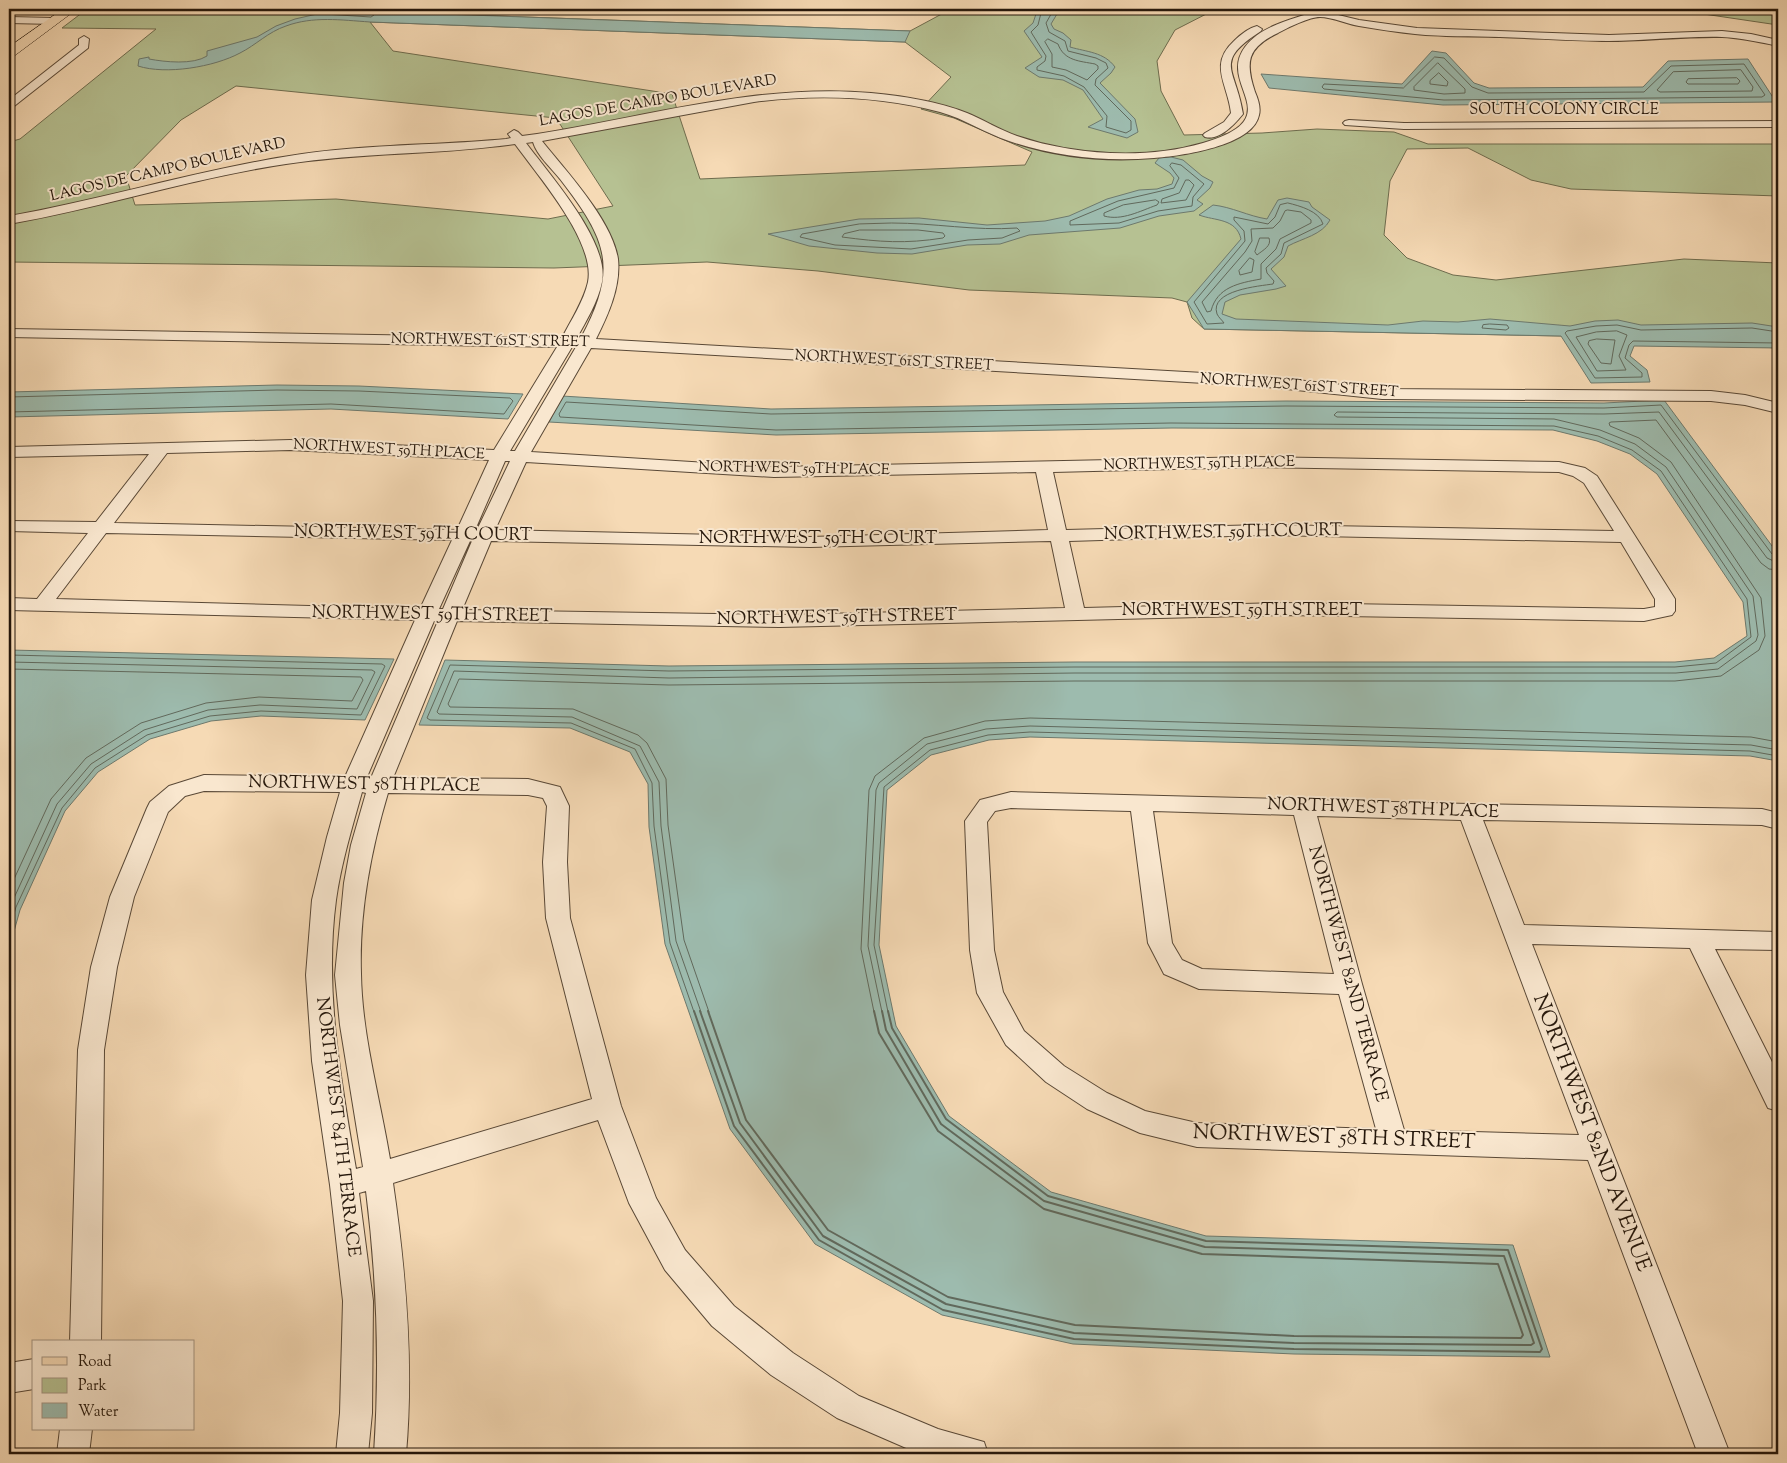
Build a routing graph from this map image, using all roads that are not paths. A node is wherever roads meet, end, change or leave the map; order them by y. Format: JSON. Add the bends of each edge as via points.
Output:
{"nodes":[{"id":1,"x":71,"y":9,"type":"edge"},
{"id":2,"x":1333,"y":9,"type":"edge"},
{"id":3,"x":1312,"y":11,"type":"edge"},
{"id":4,"x":54,"y":15,"type":"edge"},
{"id":5,"x":9,"y":20,"type":"edge"},
{"id":6,"x":36,"y":21,"type":"junction"},
{"id":7,"x":84,"y":39,"type":"dead end"},
{"id":8,"x":9,"y":40,"type":"edge"},
{"id":9,"x":1778,"y":43,"type":"edge"},
{"id":10,"x":9,"y":53,"type":"edge"},
{"id":11,"x":9,"y":89,"type":"edge"},
{"id":12,"x":27,"y":90,"type":"junction"},
{"id":13,"x":9,"y":106,"type":"edge"},
{"id":14,"x":1256,"y":113,"type":"junction"},
{"id":15,"x":1234,"y":117,"type":"junction"},
{"id":16,"x":1349,"y":123,"type":"dead end"},
{"id":17,"x":1778,"y":124,"type":"edge"},
{"id":18,"x":525,"y":136,"type":"junction"},
{"id":19,"x":9,"y":212,"type":"edge"},
{"id":20,"x":9,"y":220,"type":"edge"},
{"id":21,"x":9,"y":332,"type":"edge"},
{"id":22,"x":576,"y":343,"type":"junction"},
{"id":23,"x":1778,"y":408,"type":"edge"},
{"id":24,"x":162,"y":448,"type":"junction"},
{"id":25,"x":9,"y":452,"type":"edge"},
{"id":26,"x":510,"y":457,"type":"junction"},
{"id":27,"x":1043,"y":467,"type":"junction"},
{"id":28,"x":9,"y":526,"type":"edge"},
{"id":29,"x":101,"y":528,"type":"junction"},
{"id":30,"x":474,"y":535,"type":"junction"},
{"id":31,"x":1058,"y":535,"type":"junction"},
{"id":32,"x":1627,"y":537,"type":"junction"},
{"id":33,"x":9,"y":604,"type":"edge"},
{"id":34,"x":42,"y":605,"type":"junction"},
{"id":35,"x":1076,"y":613,"type":"junction"},
{"id":36,"x":427,"y":615,"type":"junction"},
{"id":37,"x":450,"y":616,"type":"junction"},
{"id":38,"x":353,"y":786,"type":"junction"},
{"id":39,"x":380,"y":786,"type":"junction"},
{"id":40,"x":1141,"y":803,"type":"junction"},
{"id":41,"x":988,"y":805,"type":"joint"},
{"id":42,"x":1303,"y":807,"type":"junction"},
{"id":43,"x":1469,"y":812,"type":"junction"},
{"id":44,"x":1778,"y":821,"type":"edge"},
{"id":45,"x":1514,"y":934,"type":"junction"},
{"id":46,"x":1698,"y":940,"type":"junction"},
{"id":47,"x":1778,"y":941,"type":"edge"},
{"id":48,"x":1349,"y":984,"type":"junction"},
{"id":49,"x":1778,"y":1100,"type":"edge"},
{"id":50,"x":607,"y":1106,"type":"junction"},
{"id":51,"x":1393,"y":1141,"type":"junction"},
{"id":52,"x":1597,"y":1148,"type":"junction"},
{"id":53,"x":378,"y":1175,"type":"junction"},
{"id":54,"x":344,"y":1184,"type":"junction"},
{"id":55,"x":85,"y":1340,"type":"edge"},
{"id":56,"x":32,"y":1374,"type":"edge"},
{"id":57,"x":9,"y":1378,"type":"edge"},
{"id":58,"x":76,"y":1430,"type":"edge"},
{"id":59,"x":73,"y":1454,"type":"edge"},
{"id":60,"x":352,"y":1454,"type":"edge"},
{"id":61,"x":390,"y":1454,"type":"edge"},
{"id":62,"x":972,"y":1454,"type":"edge"},
{"id":63,"x":1714,"y":1454,"type":"edge"}],
"edges":[{"from":1,"to":4,"type":"main road"},
{"from":2,"to":3,"type":"street"},
{"from":3,"to":9,"type":"street","via":[[1363,24],[1417,31],[1609,38],[1730,35]]},
{"from":3,"to":14,"type":"street","via":[[1272,32],[1249,50],[1242,63]]},
{"from":3,"to":15,"type":"street","via":[[1259,28],[1232,48],[1224,62],[1236,104],[1237,114]]},
{"from":4,"to":6,"type":"main road"},
{"from":4,"to":10,"type":"main road"},
{"from":5,"to":6,"type":"street"},
{"from":6,"to":8,"type":"main road"},
{"from":7,"to":12,"type":"street","via":[[84,46]]},
{"from":11,"to":12,"type":"street"},
{"from":12,"to":13,"type":"street"},
{"from":14,"to":15,"type":"street"},
{"from":14,"to":18,"type":"street","name":"LAGOS DE CAMPO BOULEVARD","via":[[1246,128],[1231,138],[1206,146],[1146,154],[1080,152],[1036,144],[1012,138],[945,109],[889,98],[848,95],[761,97]]},
{"from":15,"to":18,"type":"street","name":"LAGOS DE CAMPO BOULEVARD","via":[[1215,132],[1197,139],[1143,147],[1107,147],[1044,139],[965,108],[926,98],[856,89],[815,88],[727,96]]},
{"from":16,"to":17,"type":"street","name":"SOUTH COLONY CIRCLE","via":[[1404,126]]},
{"from":18,"to":19,"type":"street","name":"LAGOS DE CAMPO BOULEVARD","via":[[358,144],[278,154]]},
{"from":18,"to":20,"type":"street","name":"LAGOS DE CAMPO BOULEVARD","via":[[449,147],[358,151],[282,160],[73,209]]},
{"from":18,"to":22,"type":"street","name":"NORTHWEST 84TH TERRACE","via":[[583,230],[594,260],[595,281]]},
{"from":21,"to":22,"type":"street","name":"NORTHWEST 61ST STREET"},
{"from":22,"to":23,"type":"street","name":"NORTHWEST 61ST STREET","via":[[1257,381],[1382,394],[1712,396]]},
{"from":22,"to":26,"type":"street","name":"NORTHWEST 84TH TERRACE"},
{"from":24,"to":25,"type":"street","name":"NORTHWEST 59TH PLACE"},
{"from":24,"to":26,"type":"street","name":"NORTHWEST 59TH PLACE","via":[[332,446]]},
{"from":24,"to":29,"type":"street"},
{"from":26,"to":27,"type":"street","name":"NORTHWEST 59TH PLACE","via":[[774,472]]},
{"from":26,"to":30,"type":"street","name":"NORTHWEST 84TH TERRACE"},
{"from":27,"to":31,"type":"street"},
{"from":27,"to":32,"type":"street","name":"NORTHWEST 59TH PLACE","via":[[1255,462],[1560,467],[1579,472],[1591,480]]},
{"from":28,"to":29,"type":"street","name":"NORTHWEST 59TH COURT"},
{"from":29,"to":30,"type":"street","name":"NORTHWEST 59TH COURT"},
{"from":29,"to":34,"type":"street"},
{"from":30,"to":31,"type":"street","name":"NORTHWEST 59TH COURT","via":[[810,542]]},
{"from":30,"to":36,"type":"street","name":"NORTHWEST 84TH TERRACE"},
{"from":30,"to":37,"type":"street","name":"NORTHWEST 84TH TERRACE"},
{"from":31,"to":32,"type":"street","name":"NORTHWEST 59TH COURT","via":[[1264,530]]},
{"from":31,"to":35,"type":"street"},
{"from":32,"to":35,"type":"street","name":"NORTHWEST 59TH STREET","via":[[1665,599],[1665,611],[1644,615],[1284,609]]},
{"from":33,"to":34,"type":"street","name":"NORTHWEST 59TH STREET"},
{"from":34,"to":36,"type":"street","name":"NORTHWEST 59TH STREET"},
{"from":35,"to":37,"type":"street","name":"NORTHWEST 59TH STREET","via":[[780,621]]},
{"from":36,"to":37,"type":"street","name":"NORTHWEST 59TH STREET"},
{"from":36,"to":38,"type":"street","name":"NORTHWEST 84TH TERRACE"},
{"from":37,"to":39,"type":"street","name":"NORTHWEST 84TH TERRACE"},
{"from":38,"to":39,"type":"street","name":"NORTHWEST 58TH PLACE"},
{"from":38,"to":54,"type":"street","name":"NORTHWEST 84TH TERRACE","via":[[324,900],[319,975],[325,1060]]},
{"from":38,"to":55,"type":"street","name":"NORTHWEST 58TH PLACE","via":[[204,783],[177,791],[158,808],[122,898],[104,967],[90,1050]]},
{"from":39,"to":50,"type":"street","name":"NORTHWEST 58TH PLACE","via":[[528,788],[552,792],[558,806],[555,862],[558,918]]},
{"from":39,"to":53,"type":"street","name":"NORTHWEST 84TH TERRACE","via":[[363,840],[352,898],[348,973]]},
{"from":40,"to":41,"type":"street","name":"NORTHWEST 58TH PLACE","via":[[1010,800]]},
{"from":40,"to":42,"type":"street","name":"NORTHWEST 58TH PLACE"},
{"from":40,"to":48,"type":"street","via":[[1160,943],[1172,967],[1199,979]]},
{"from":41,"to":51,"type":"street","name":"NORTHWEST 58TH STREET","via":[[976,821],[982,950],[990,993],[1015,1038],[1055,1074],[1098,1101],[1140,1121],[1197,1135]]},
{"from":42,"to":43,"type":"street","name":"NORTHWEST 58TH PLACE"},
{"from":42,"to":48,"type":"street","name":"NORTHWEST 82ND TERRACE"},
{"from":43,"to":44,"type":"street","name":"NORTHWEST 58TH PLACE","via":[[1762,817]]},
{"from":43,"to":45,"type":"street","name":"NORTHWEST 82ND AVENUE"},
{"from":45,"to":46,"type":"street"},
{"from":45,"to":52,"type":"street","name":"NORTHWEST 82ND AVENUE"},
{"from":46,"to":47,"type":"street"},
{"from":46,"to":49,"type":"street"},
{"from":48,"to":51,"type":"street","name":"NORTHWEST 82ND TERRACE"},
{"from":50,"to":53,"type":"street"},
{"from":50,"to":62,"type":"street","via":[[643,1203],[675,1260],[723,1316],[782,1364],[848,1408],[937,1445]]},
{"from":51,"to":52,"type":"street","name":"NORTHWEST 58TH STREET"},
{"from":52,"to":63,"type":"street","name":"NORTHWEST 82ND AVENUE"},
{"from":53,"to":54,"type":"street"},
{"from":53,"to":61,"type":"street","name":"NORTHWEST 84TH TERRACE","via":[[392,1294],[394,1410]]},
{"from":54,"to":60,"type":"street","name":"NORTHWEST 84TH TERRACE","via":[[358,1301]]},
{"from":56,"to":57,"type":"street"},
{"from":58,"to":59,"type":"street"}]}
